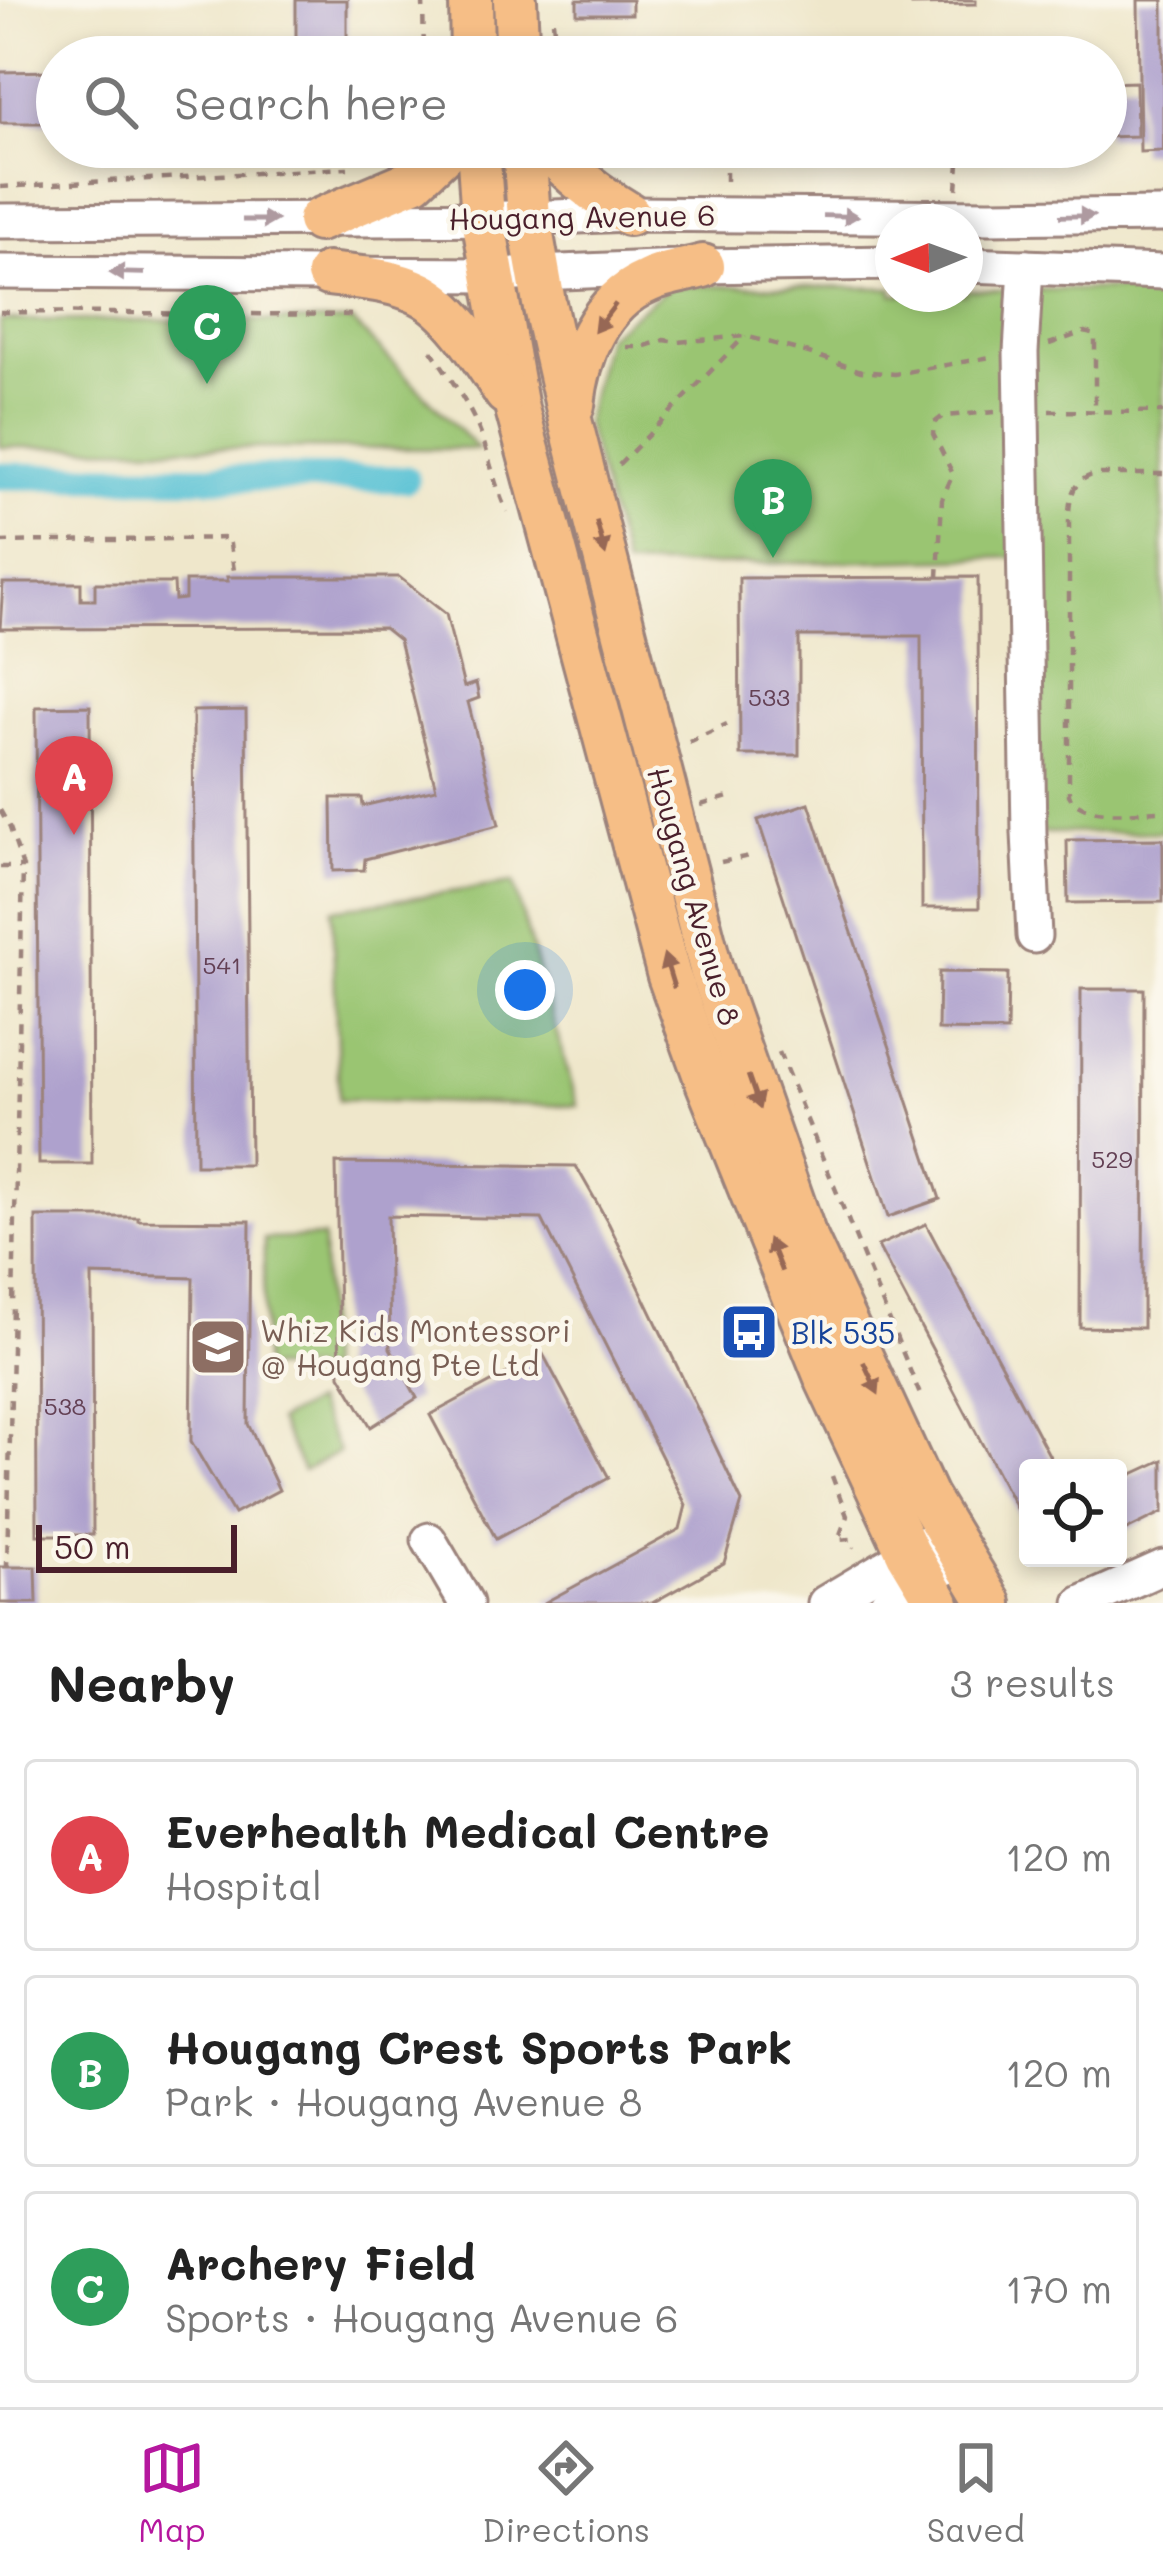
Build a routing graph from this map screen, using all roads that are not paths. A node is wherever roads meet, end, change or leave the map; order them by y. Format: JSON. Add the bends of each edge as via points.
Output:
{"nodes":[{"id":1,"x":514,"y":0,"type":"edge"},
{"id":2,"x":517,"y":36,"type":"edge"},
{"id":3,"x":427,"y":168,"type":"edge"},
{"id":4,"x":479,"y":168,"type":"edge"},
{"id":5,"x":525,"y":168,"type":"edge"},
{"id":6,"x":566,"y":168,"type":"edge"},
{"id":7,"x":629,"y":214,"type":"junction"},
{"id":8,"x":1163,"y":215,"type":"edge"},
{"id":9,"x":483,"y":218,"type":"junction"},
{"id":10,"x":529,"y":218,"type":"junction"},
{"id":11,"x":0,"y":220,"type":"edge"},
{"id":12,"x":319,"y":220,"type":"junction"},
{"id":13,"x":875,"y":263,"type":"edge"},
{"id":14,"x":703,"y":266,"type":"junction"},
{"id":15,"x":983,"y":266,"type":"edge"},
{"id":16,"x":1026,"y":267,"type":"junction"},
{"id":17,"x":0,"y":272,"type":"edge"},
{"id":18,"x":1163,"y":272,"type":"edge"},
{"id":19,"x":328,"y":274,"type":"junction"},
{"id":20,"x":537,"y":274,"type":"junction"},
{"id":21,"x":492,"y":275,"type":"junction"},
{"id":22,"x":518,"y":409,"type":"junction"},
{"id":23,"x":571,"y":424,"type":"junction"},
{"id":24,"x":1034,"y":936,"type":"dead end"},
{"id":25,"x":429,"y":1540,"type":"dead end"},
{"id":26,"x":954,"y":1545,"type":"junction"},
{"id":27,"x":1163,"y":1567,"type":"edge"},
{"id":28,"x":923,"y":1578,"type":"edge"},
{"id":29,"x":466,"y":1603,"type":"edge"},
{"id":30,"x":825,"y":1603,"type":"edge"},
{"id":31,"x":887,"y":1603,"type":"edge"},
{"id":32,"x":991,"y":1603,"type":"edge"},
{"id":33,"x":1082,"y":1603,"type":"edge"}],
"edges":[{"from":1,"to":2,"type":"main road"},
{"from":3,"to":12,"type":"main road"},
{"from":4,"to":9,"type":"main road","name":"Hougang Avenue 8"},
{"from":5,"to":10,"type":"main road","name":"Hougang Avenue 8"},
{"from":6,"to":7,"type":"main road"},
{"from":7,"to":8,"type":"street","name":"Hougang Avenue 6","one_way":true},
{"from":7,"to":10,"type":"street","name":"Hougang Avenue 6"},
{"from":9,"to":10,"type":"street","name":"Hougang Avenue 6"},
{"from":9,"to":12,"type":"street","name":"Hougang Avenue 6"},
{"from":9,"to":21,"type":"main road","name":"Hougang Avenue 8"},
{"from":10,"to":20,"type":"main road","name":"Hougang Avenue 8"},
{"from":11,"to":12,"type":"street","name":"Hougang Avenue 6","one_way":true},
{"from":13,"to":14,"type":"street","name":"Hougang Avenue 6"},
{"from":14,"to":20,"type":"street","name":"Hougang Avenue 6"},
{"from":14,"to":23,"type":"main road","one_way":true,"via":[[650,279],[611,308],[579,370]]},
{"from":15,"to":16,"type":"street"},
{"from":16,"to":18,"type":"street"},
{"from":16,"to":24,"type":"street","via":[[1021,352]]},
{"from":19,"to":17,"type":"street","name":"Hougang Avenue 6","one_way":true},
{"from":19,"to":21,"type":"street","name":"Hougang Avenue 6"},
{"from":19,"to":22,"type":"main road","via":[[424,294]]},
{"from":20,"to":21,"type":"street","name":"Hougang Avenue 6"},
{"from":20,"to":23,"type":"main road","name":"Hougang Avenue 8"},
{"from":21,"to":22,"type":"main road","name":"Hougang Avenue 8"},
{"from":28,"to":22,"type":"main road","name":"Hougang Avenue 8","one_way":true,"via":[[809,1337],[669,976]]},
{"from":23,"to":26,"type":"main road","name":"Hougang Avenue 8","one_way":true,"via":[[711,969],[803,1234]]},
{"from":25,"to":29,"type":"street"},
{"from":26,"to":28,"type":"street"},
{"from":26,"to":32,"type":"main road","name":"Hougang Avenue 8"},
{"from":27,"to":33,"type":"street"},
{"from":28,"to":30,"type":"street"},
{"from":28,"to":31,"type":"street"}]}
